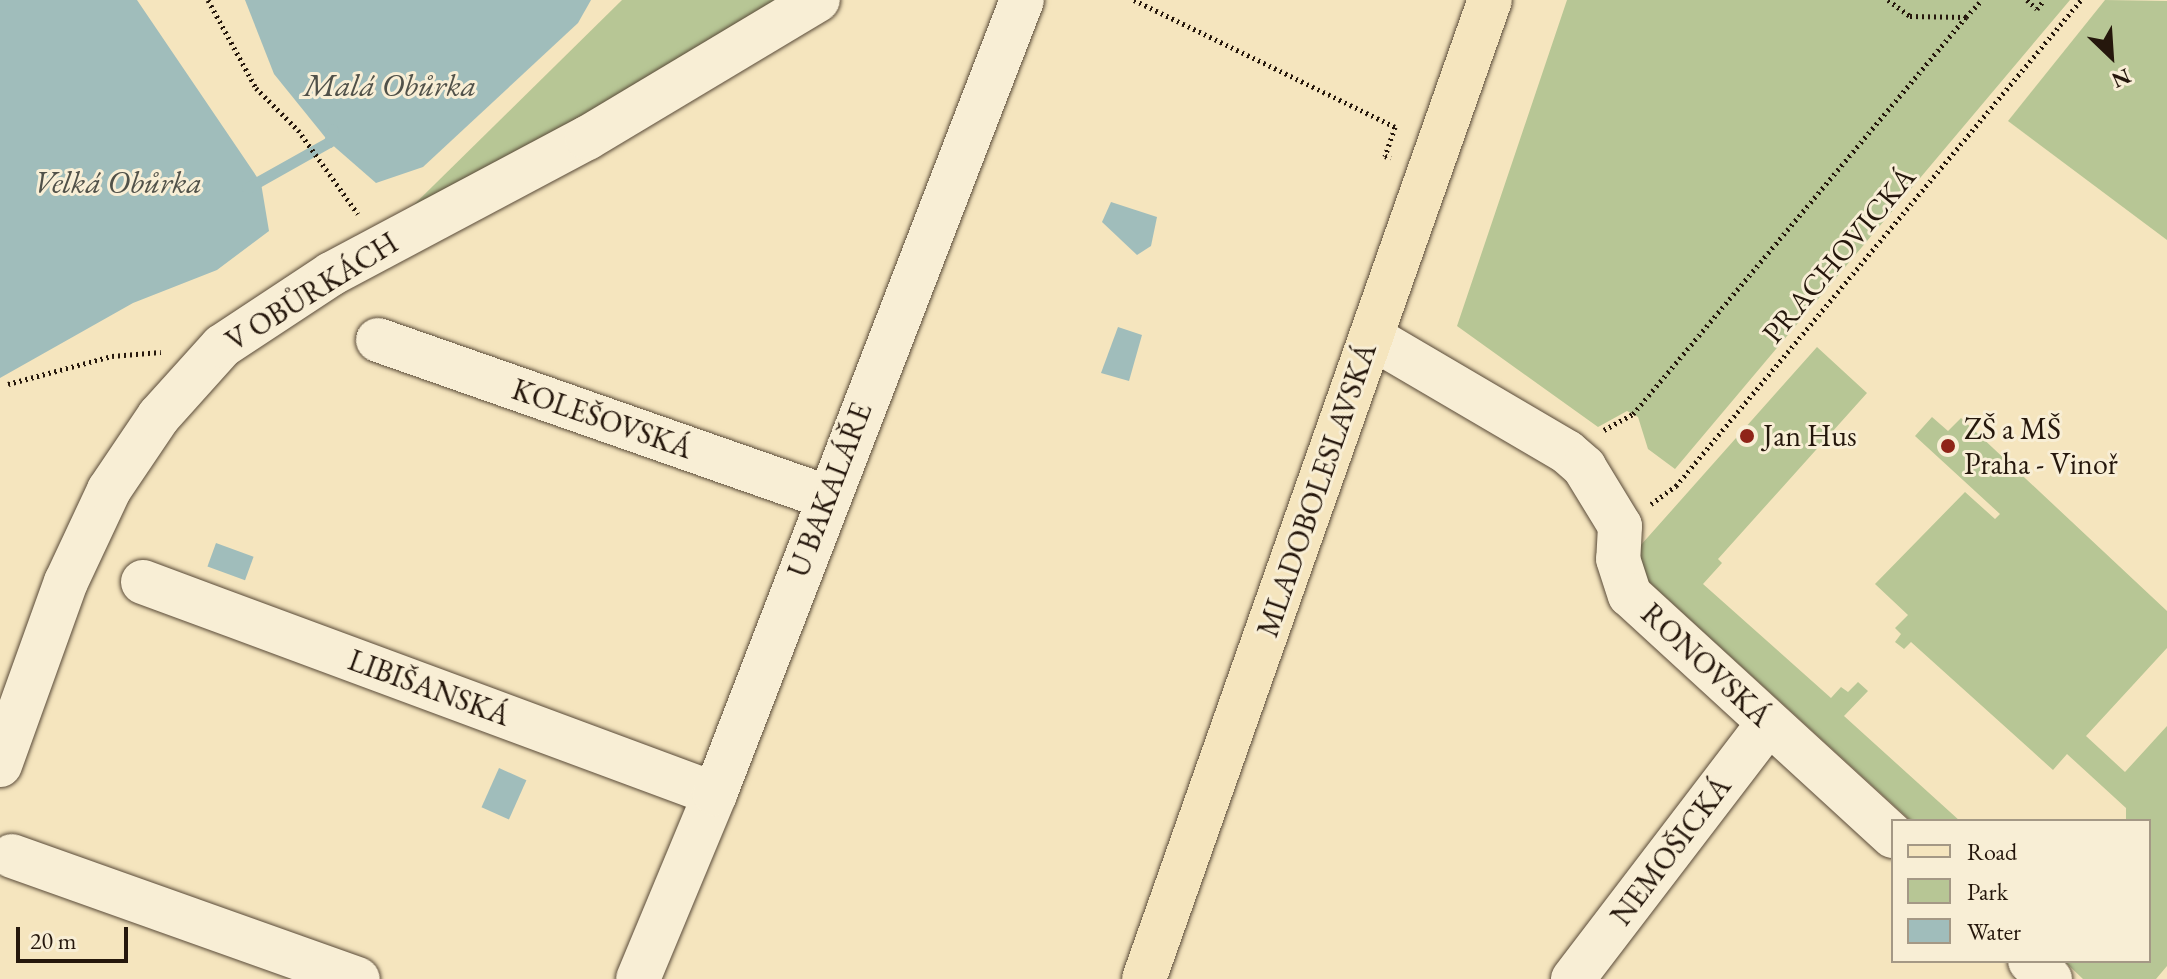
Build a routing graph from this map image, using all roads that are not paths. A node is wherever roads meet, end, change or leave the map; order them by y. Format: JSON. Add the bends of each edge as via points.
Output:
{"nodes":[{"id":1,"x":818,"y":0,"type":"edge"},
{"id":2,"x":1022,"y":0,"type":"edge"},
{"id":3,"x":1490,"y":0,"type":"edge"},
{"id":4,"x":1371,"y":337,"type":"junction"},
{"id":5,"x":378,"y":340,"type":"dead end"},
{"id":6,"x":826,"y":497,"type":"junction"},
{"id":7,"x":143,"y":582,"type":"dead end"},
{"id":8,"x":1769,"y":723,"type":"junction"},
{"id":9,"x":5,"y":751,"type":"edge"},
{"id":10,"x":715,"y":794,"type":"junction"},
{"id":11,"x":1891,"y":834,"type":"edge"},
{"id":12,"x":12,"y":856,"type":"dead end"},
{"id":13,"x":2032,"y":963,"type":"edge"},
{"id":14,"x":358,"y":979,"type":"edge"},
{"id":15,"x":638,"y":979,"type":"edge"},
{"id":16,"x":1144,"y":979,"type":"edge"},
{"id":17,"x":1573,"y":979,"type":"edge"},
{"id":18,"x":2050,"y":979,"type":"edge"}],
"edges":[{"from":1,"to":9,"type":"street","name":"V OBŮRKÁCH","via":[[587,138],[331,274],[222,346],[159,416],[109,490],[66,582]]},
{"from":2,"to":6,"type":"street","name":"U BAKALÁŘE"},
{"from":3,"to":4,"type":"main road","name":"MLADOBOLESLAVSKÁ"},
{"from":4,"to":8,"type":"street","name":"RONOVSKÁ","via":[[1584,467],[1620,526],[1618,559],[1630,595]]},
{"from":4,"to":16,"type":"main road","name":"MLADOBOLESLAVSKÁ"},
{"from":5,"to":6,"type":"street","name":"KOLEŠOVSKÁ"},
{"from":6,"to":10,"type":"street","name":"U BAKALÁŘE"},
{"from":7,"to":10,"type":"street","name":"LIBIŠANSKÁ"},
{"from":8,"to":11,"type":"street","name":"RONOVSKÁ"},
{"from":8,"to":17,"type":"street","name":"NEMOŠICKÁ"},
{"from":10,"to":15,"type":"street","name":"U BAKALÁŘE"},
{"from":12,"to":14,"type":"street"},
{"from":13,"to":18,"type":"street"}]}
